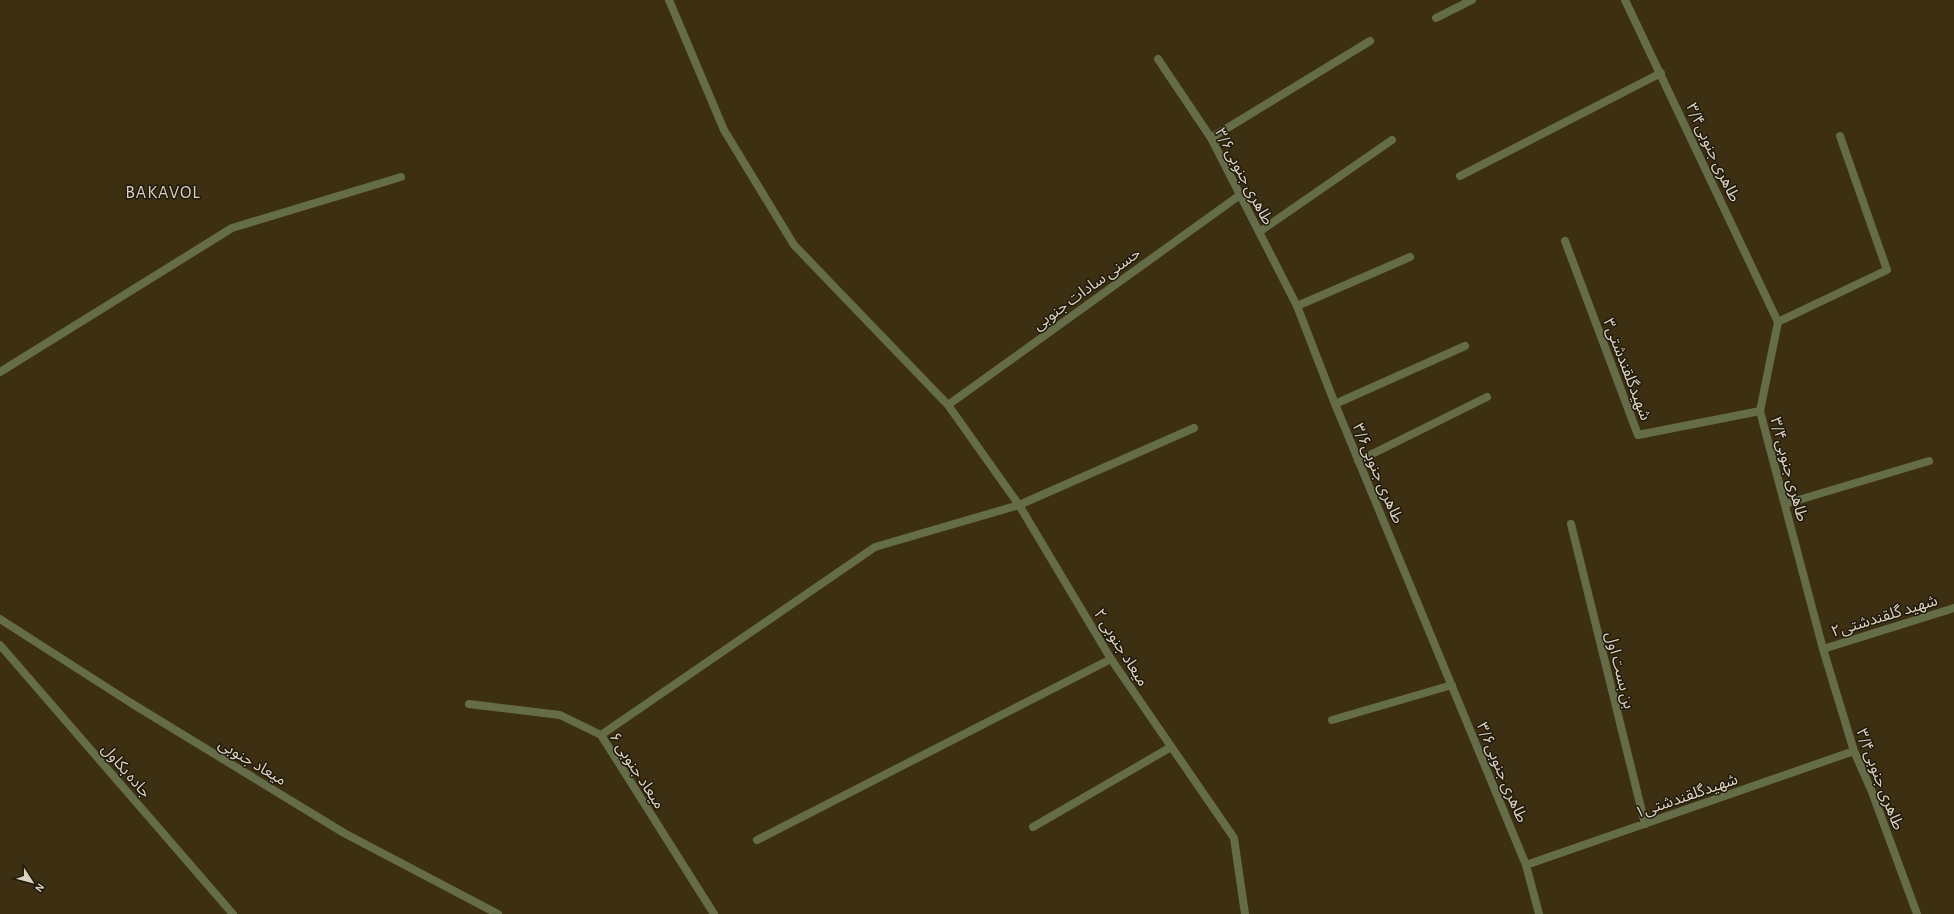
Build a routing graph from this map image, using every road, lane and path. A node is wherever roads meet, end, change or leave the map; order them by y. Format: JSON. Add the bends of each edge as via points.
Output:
{"nodes":[{"id":1,"x":669,"y":0,"type":"edge"},
{"id":2,"x":1472,"y":0,"type":"edge"},
{"id":3,"x":1625,"y":0,"type":"edge"},
{"id":4,"x":1436,"y":18,"type":"dead end"},
{"id":5,"x":1370,"y":41,"type":"dead end"},
{"id":6,"x":1158,"y":59,"type":"dead end"},
{"id":7,"x":1661,"y":73,"type":"junction"},
{"id":8,"x":1840,"y":136,"type":"dead end"},
{"id":9,"x":1211,"y":138,"type":"junction"},
{"id":10,"x":1392,"y":140,"type":"dead end"},
{"id":11,"x":401,"y":176,"type":"dead end"},
{"id":12,"x":1460,"y":176,"type":"dead end"},
{"id":13,"x":1240,"y":195,"type":"junction"},
{"id":14,"x":1259,"y":232,"type":"junction"},
{"id":15,"x":1565,"y":241,"type":"dead end"},
{"id":16,"x":1410,"y":257,"type":"dead end"},
{"id":17,"x":1297,"y":306,"type":"junction"},
{"id":18,"x":1778,"y":322,"type":"junction"},
{"id":19,"x":1464,"y":346,"type":"dead end"},
{"id":20,"x":0,"y":372,"type":"edge"},
{"id":21,"x":1487,"y":397,"type":"dead end"},
{"id":22,"x":948,"y":404,"type":"junction"},
{"id":23,"x":1335,"y":404,"type":"junction"},
{"id":24,"x":1760,"y":411,"type":"junction"},
{"id":25,"x":1194,"y":428,"type":"dead end"},
{"id":26,"x":1358,"y":460,"type":"junction"},
{"id":27,"x":1929,"y":461,"type":"dead end"},
{"id":28,"x":1785,"y":504,"type":"junction"},
{"id":29,"x":1019,"y":505,"type":"junction"},
{"id":30,"x":1571,"y":524,"type":"dead end"},
{"id":31,"x":1954,"y":608,"type":"edge"},
{"id":32,"x":0,"y":618,"type":"edge"},
{"id":33,"x":0,"y":645,"type":"edge"},
{"id":34,"x":1823,"y":649,"type":"junction"},
{"id":35,"x":1111,"y":659,"type":"junction"},
{"id":36,"x":1452,"y":685,"type":"junction"},
{"id":37,"x":469,"y":704,"type":"dead end"},
{"id":38,"x":1332,"y":720,"type":"dead end"},
{"id":39,"x":601,"y":736,"type":"junction"},
{"id":40,"x":1171,"y":748,"type":"junction"},
{"id":41,"x":1854,"y":752,"type":"junction"},
{"id":42,"x":1645,"y":824,"type":"junction"},
{"id":43,"x":1033,"y":827,"type":"dead end"},
{"id":44,"x":757,"y":840,"type":"dead end"},
{"id":45,"x":1526,"y":865,"type":"junction"},
{"id":46,"x":233,"y":914,"type":"edge"},
{"id":47,"x":498,"y":914,"type":"edge"},
{"id":48,"x":714,"y":914,"type":"edge"},
{"id":49,"x":1245,"y":914,"type":"edge"},
{"id":50,"x":1539,"y":914,"type":"edge"},
{"id":51,"x":1917,"y":914,"type":"edge"}],
"edges":[{"from":1,"to":22,"type":"street","name":"میعاد جنوبی ۲","via":[[724,130],[794,245]]},
{"from":2,"to":4,"type":"street"},
{"from":3,"to":7,"type":"street","name":"طاهری جنوبی۳/۴"},
{"from":5,"to":9,"type":"street"},
{"from":6,"to":9,"type":"street","name":"طاهری جنوبی۳/۶"},
{"from":7,"to":12,"type":"street"},
{"from":7,"to":18,"type":"street","name":"طاهری جنوبی۳/۴"},
{"from":8,"to":18,"type":"street","via":[[1887,270]]},
{"from":9,"to":13,"type":"street","name":"طاهری جنوبی۳/۶"},
{"from":10,"to":14,"type":"street"},
{"from":11,"to":20,"type":"street","via":[[232,228]]},
{"from":13,"to":14,"type":"street","name":"طاهری جنوبی۳/۶"},
{"from":13,"to":22,"type":"street","name":"حسنی سادات جنوبی"},
{"from":14,"to":17,"type":"street","name":"طاهری جنوبی۳/۶"},
{"from":15,"to":24,"type":"street","name":"شهیدگلقندشتی۳","via":[[1638,435]]},
{"from":16,"to":17,"type":"street"},
{"from":17,"to":23,"type":"street","name":"طاهری جنوبی۳/۶"},
{"from":18,"to":24,"type":"street","name":"طاهری جنوبی۳/۴"},
{"from":19,"to":23,"type":"street"},
{"from":21,"to":26,"type":"street"},
{"from":22,"to":29,"type":"street","name":"میعاد جنوبی ۲"},
{"from":23,"to":26,"type":"street","name":"طاهری جنوبی۳/۶"},
{"from":24,"to":28,"type":"street","name":"طاهری جنوبی۳/۴"},
{"from":25,"to":29,"type":"street"},
{"from":26,"to":36,"type":"street","name":"طاهری جنوبی۳/۶"},
{"from":27,"to":28,"type":"street"},
{"from":28,"to":34,"type":"street","name":"طاهری جنوبی۳/۴"},
{"from":29,"to":35,"type":"street","name":"میعاد جنوبی ۲"},
{"from":29,"to":39,"type":"street","via":[[875,547]]},
{"from":30,"to":42,"type":"street","name":"بن بست اول"},
{"from":31,"to":34,"type":"street","name":"شهید گلقندشتی۲"},
{"from":32,"to":47,"type":"street","name":"میعاد جنوبی","via":[[131,703],[344,833]]},
{"from":33,"to":46,"type":"street","name":"جاده بکاول"},
{"from":34,"to":41,"type":"street","name":"طاهری جنوبی۳/۴"},
{"from":35,"to":40,"type":"street","name":"میعاد جنوبی ۲"},
{"from":35,"to":44,"type":"street"},
{"from":36,"to":38,"type":"street"},
{"from":36,"to":45,"type":"street","name":"طاهری جنوبی۳/۶"},
{"from":37,"to":39,"type":"street","name":"میعاد جنوبی ۶","via":[[560,715]]},
{"from":39,"to":48,"type":"street","name":"میعاد جنوبی ۶"},
{"from":40,"to":43,"type":"street"},
{"from":40,"to":49,"type":"street","name":"میعاد جنوبی ۲","via":[[1234,838]]},
{"from":41,"to":42,"type":"street","name":"شهیدگلقندشتی۱"},
{"from":41,"to":51,"type":"street","name":"طاهری جنوبی۳/۴","via":[[1872,792]]},
{"from":42,"to":45,"type":"street","name":"شهیدگلقندشتی۱"},
{"from":45,"to":50,"type":"street","name":"طاهری جنوبی۳/۶"}]}
